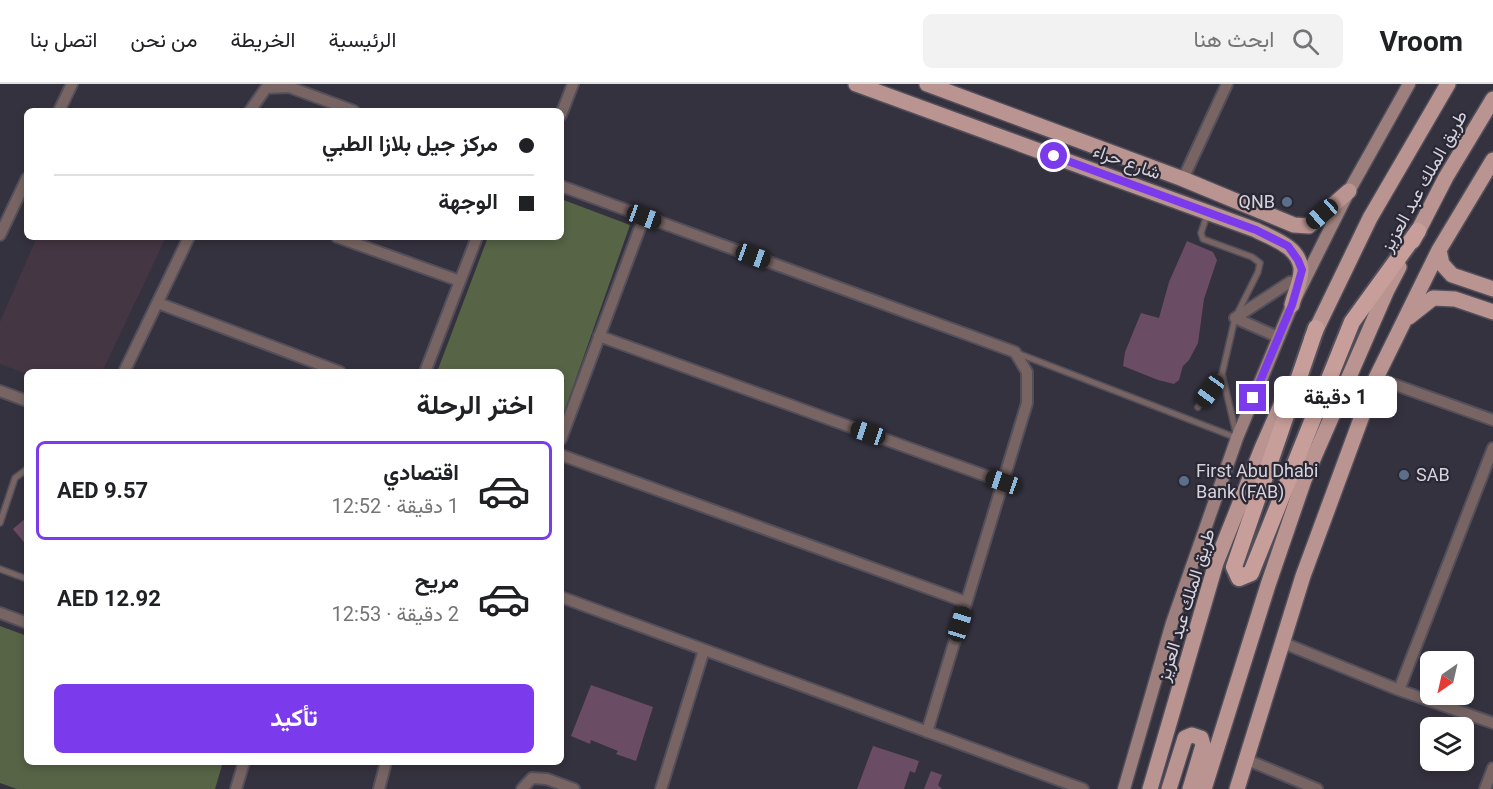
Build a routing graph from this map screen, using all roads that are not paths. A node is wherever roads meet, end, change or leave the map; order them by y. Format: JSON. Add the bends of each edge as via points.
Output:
{"nodes":[{"id":1,"x":72,"y":84,"type":"edge"},
{"id":2,"x":573,"y":84,"type":"edge"},
{"id":3,"x":856,"y":84,"type":"edge"},
{"id":4,"x":927,"y":84,"type":"edge"},
{"id":5,"x":1227,"y":84,"type":"edge"},
{"id":6,"x":1408,"y":84,"type":"edge"},
{"id":7,"x":1448,"y":84,"type":"edge"},
{"id":8,"x":1493,"y":99,"type":"edge"},
{"id":9,"x":60,"y":108,"type":"edge"},
{"id":10,"x":252,"y":108,"type":"edge"},
{"id":11,"x":346,"y":108,"type":"edge"},
{"id":12,"x":564,"y":108,"type":"edge"},
{"id":13,"x":1493,"y":160,"type":"edge"},
{"id":14,"x":1183,"y":179,"type":"junction"},
{"id":15,"x":24,"y":184,"type":"edge"},
{"id":16,"x":564,"y":187,"type":"edge"},
{"id":17,"x":1349,"y":191,"type":"junction"},
{"id":18,"x":1262,"y":212,"type":"junction"},
{"id":19,"x":1208,"y":213,"type":"junction"},
{"id":20,"x":644,"y":217,"type":"junction"},
{"id":21,"x":1256,"y":230,"type":"junction"},
{"id":22,"x":1418,"y":231,"type":"junction"},
{"id":23,"x":0,"y":235,"type":"edge"},
{"id":24,"x":188,"y":240,"type":"edge"},
{"id":25,"x":345,"y":240,"type":"edge"},
{"id":26,"x":476,"y":240,"type":"edge"},
{"id":27,"x":1439,"y":250,"type":"junction"},
{"id":28,"x":460,"y":281,"type":"junction"},
{"id":29,"x":1290,"y":282,"type":"dead end"},
{"id":30,"x":1493,"y":289,"type":"edge"},
{"id":31,"x":158,"y":303,"type":"junction"},
{"id":32,"x":1292,"y":305,"type":"junction"},
{"id":33,"x":1493,"y":312,"type":"edge"},
{"id":34,"x":1235,"y":318,"type":"junction"},
{"id":35,"x":1403,"y":323,"type":"junction"},
{"id":36,"x":1317,"y":328,"type":"junction"},
{"id":37,"x":599,"y":336,"type":"junction"},
{"id":38,"x":1278,"y":337,"type":"junction"},
{"id":39,"x":1015,"y":352,"type":"junction"},
{"id":40,"x":125,"y":369,"type":"edge"},
{"id":41,"x":332,"y":369,"type":"edge"},
{"id":42,"x":426,"y":369,"type":"edge"},
{"id":43,"x":1222,"y":375,"type":"junction"},
{"id":44,"x":1376,"y":378,"type":"junction"},
{"id":45,"x":0,"y":391,"type":"edge"},
{"id":46,"x":24,"y":399,"type":"edge"},
{"id":47,"x":1198,"y":407,"type":"dead end"},
{"id":48,"x":1493,"y":420,"type":"edge"},
{"id":49,"x":564,"y":431,"type":"edge"},
{"id":50,"x":1237,"y":438,"type":"junction"},
{"id":51,"x":1493,"y":448,"type":"edge"},
{"id":52,"x":564,"y":455,"type":"edge"},
{"id":53,"x":24,"y":471,"type":"edge"},
{"id":54,"x":1003,"y":482,"type":"junction"},
{"id":55,"x":0,"y":522,"type":"edge"},
{"id":56,"x":0,"y":569,"type":"edge"},
{"id":57,"x":24,"y":578,"type":"edge"},
{"id":58,"x":564,"y":598,"type":"edge"},
{"id":59,"x":966,"y":602,"type":"junction"},
{"id":60,"x":0,"y":613,"type":"edge"},
{"id":61,"x":24,"y":622,"type":"edge"},
{"id":62,"x":1281,"y":642,"type":"junction"},
{"id":63,"x":704,"y":650,"type":"junction"},
{"id":64,"x":1399,"y":690,"type":"junction"},
{"id":65,"x":1493,"y":723,"type":"edge"},
{"id":66,"x":927,"y":732,"type":"junction"},
{"id":67,"x":1245,"y":759,"type":"junction"},
{"id":68,"x":243,"y":765,"type":"edge"},
{"id":69,"x":385,"y":765,"type":"edge"},
{"id":70,"x":1493,"y":768,"type":"edge"},
{"id":71,"x":236,"y":789,"type":"edge"},
{"id":72,"x":379,"y":789,"type":"edge"},
{"id":73,"x":522,"y":789,"type":"edge"},
{"id":74,"x":574,"y":789,"type":"edge"},
{"id":75,"x":661,"y":789,"type":"edge"},
{"id":76,"x":1083,"y":789,"type":"edge"},
{"id":77,"x":1124,"y":789,"type":"edge"},
{"id":78,"x":1150,"y":789,"type":"edge"},
{"id":79,"x":1169,"y":789,"type":"edge"},
{"id":80,"x":1190,"y":789,"type":"edge"},
{"id":81,"x":1204,"y":789,"type":"edge"},
{"id":82,"x":1237,"y":789,"type":"edge"},
{"id":83,"x":1317,"y":789,"type":"edge"},
{"id":84,"x":1485,"y":789,"type":"edge"}],
"edges":[{"from":1,"to":9,"type":"street"},
{"from":2,"to":12,"type":"street"},
{"from":3,"to":19,"type":"main road","name":"شارع حراء"},
{"from":4,"to":14,"type":"main road","name":"شارع حراء"},
{"from":5,"to":14,"type":"street"},
{"from":6,"to":17,"type":"main road"},
{"from":7,"to":36,"type":"main road","name":"طريق الملك عبد العزيز","via":[[1370,218]]},
{"from":8,"to":22,"type":"main road","name":"طريق الملك عبد العزيز"},
{"from":10,"to":11,"type":"street","via":[[266,88],[290,87]]},
{"from":13,"to":27,"type":"main road"},
{"from":14,"to":18,"type":"main road","name":"شارع حراء"},
{"from":15,"to":23,"type":"street"},
{"from":16,"to":20,"type":"street"},
{"from":17,"to":18,"type":"main road","name":"شارع حراء","via":[[1309,226],[1294,225]]},
{"from":17,"to":32,"type":"main road"},
{"from":18,"to":21,"type":"main road"},
{"from":19,"to":21,"type":"main road","name":"شارع حراء"},
{"from":19,"to":34,"type":"lane","via":[[1201,233],[1203,239],[1260,263]]},
{"from":20,"to":37,"type":"street"},
{"from":20,"to":39,"type":"street"},
{"from":21,"to":32,"type":"main road","name":"شارع حراء","via":[[1288,246],[1298,260],[1302,270]]},
{"from":22,"to":36,"type":"highway","via":[[1352,322],[1251,573],[1239,578],[1234,567]]},
{"from":22,"to":81,"type":"main road","name":"طريق الملك عبد العزيز","via":[[1386,290],[1304,480]]},
{"from":24,"to":31,"type":"street"},
{"from":25,"to":28,"type":"street"},
{"from":26,"to":28,"type":"street"},
{"from":27,"to":30,"type":"main road","via":[[1442,264],[1452,274]]},
{"from":27,"to":35,"type":"main road"},
{"from":28,"to":42,"type":"street"},
{"from":29,"to":34,"type":"street"},
{"from":31,"to":40,"type":"street"},
{"from":31,"to":41,"type":"street"},
{"from":32,"to":38,"type":"main road"},
{"from":33,"to":35,"type":"main road","via":[[1455,299],[1433,298]]},
{"from":34,"to":38,"type":"street"},
{"from":34,"to":43,"type":"lane"},
{"from":35,"to":44,"type":"main road"},
{"from":36,"to":78,"type":"main road","name":"طريق الملك عبد العزيز","via":[[1262,448],[1216,563]]},
{"from":37,"to":49,"type":"street"},
{"from":37,"to":54,"type":"street"},
{"from":38,"to":50,"type":"main road"},
{"from":39,"to":50,"type":"lane"},
{"from":39,"to":54,"type":"street","via":[[1027,372],[1027,404]]},
{"from":43,"to":47,"type":"lane"},
{"from":43,"to":50,"type":"lane"},
{"from":44,"to":48,"type":"street"},
{"from":44,"to":62,"type":"main road"},
{"from":45,"to":46,"type":"street"},
{"from":50,"to":77,"type":"main road","via":[[1172,623]]},
{"from":51,"to":64,"type":"street"},
{"from":52,"to":59,"type":"street"},
{"from":53,"to":55,"type":"lane","via":[[15,478]]},
{"from":54,"to":59,"type":"street"},
{"from":56,"to":57,"type":"lane"},
{"from":58,"to":63,"type":"street"},
{"from":59,"to":66,"type":"street"},
{"from":60,"to":61,"type":"street"},
{"from":62,"to":64,"type":"street"},
{"from":62,"to":67,"type":"main road"},
{"from":63,"to":66,"type":"street"},
{"from":63,"to":75,"type":"street"},
{"from":64,"to":65,"type":"street"},
{"from":66,"to":76,"type":"street"},
{"from":67,"to":82,"type":"main road"},
{"from":67,"to":83,"type":"street"},
{"from":68,"to":71,"type":"street"},
{"from":69,"to":72,"type":"street"},
{"from":70,"to":84,"type":"street"},
{"from":73,"to":74,"type":"street","via":[[532,778]]},
{"from":79,"to":80,"type":"main road","via":[[1185,738],[1192,735],[1201,738],[1203,745]]}]}
